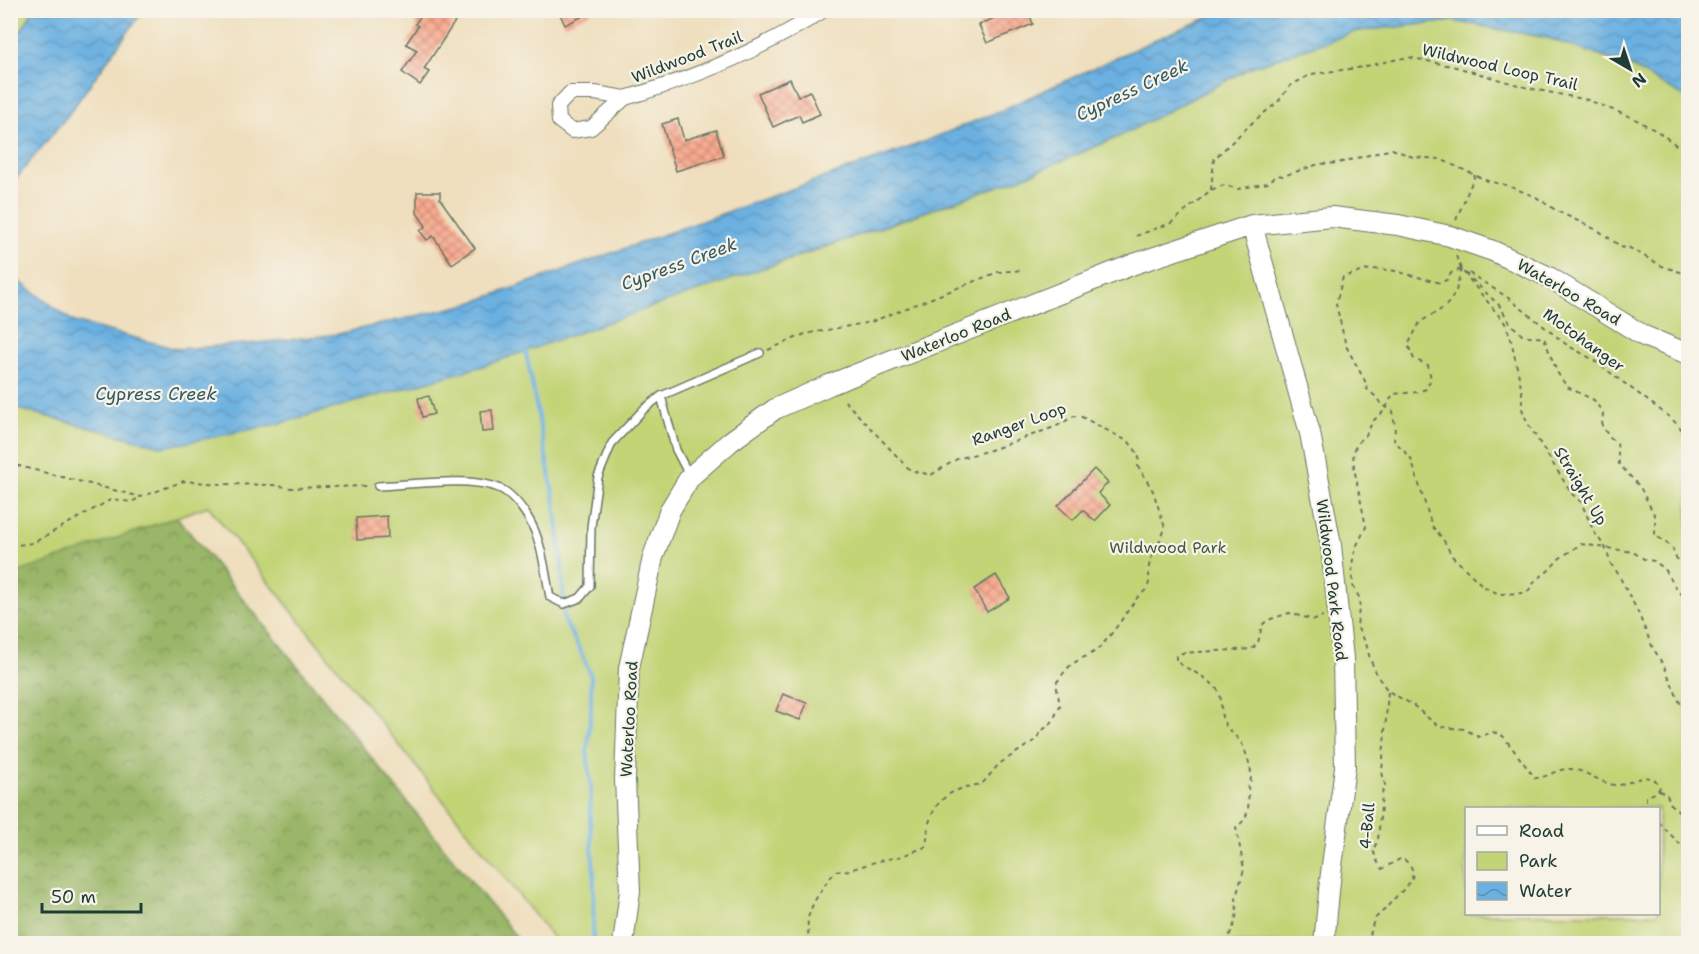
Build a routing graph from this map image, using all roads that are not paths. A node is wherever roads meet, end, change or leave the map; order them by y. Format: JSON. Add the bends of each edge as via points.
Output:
{"nodes":[{"id":1,"x":824,"y":10,"type":"edge"},
{"id":2,"x":625,"y":98,"type":"dead end"},
{"id":3,"x":1252,"y":225,"type":"junction"},
{"id":4,"x":760,"y":353,"type":"road end"},
{"id":5,"x":1689,"y":354,"type":"edge"},
{"id":6,"x":661,"y":396,"type":"junction"},
{"id":7,"x":690,"y":477,"type":"junction"},
{"id":8,"x":378,"y":486,"type":"road end"},
{"id":9,"x":624,"y":944,"type":"edge"},
{"id":10,"x":1324,"y":944,"type":"edge"}],
"edges":[{"from":1,"to":2,"type":"street","name":"Wildwood Trail","via":[[740,56],[668,86]]},
{"from":3,"to":5,"type":"street","name":"Waterloo Road","via":[[1332,217],[1450,236],[1549,277],[1644,336]]},
{"from":3,"to":7,"type":"street","name":"Waterloo Road","via":[[1134,264],[829,385],[775,410]]},
{"from":3,"to":10,"type":"street","name":"Wildwood Park Road","via":[[1310,433],[1331,544],[1343,658],[1345,767]]},
{"from":4,"to":6,"type":"lane"},
{"from":6,"to":7,"type":"lane","via":[[676,450]]},
{"from":6,"to":8,"type":"lane","via":[[612,443],[598,477],[591,527],[590,586],[580,598],[564,604],[550,597],[538,538],[524,512],[506,492],[485,483]]},
{"from":7,"to":9,"type":"street","name":"Waterloo Road","via":[[670,510],[653,557],[629,668],[625,780],[630,891]]}]}
